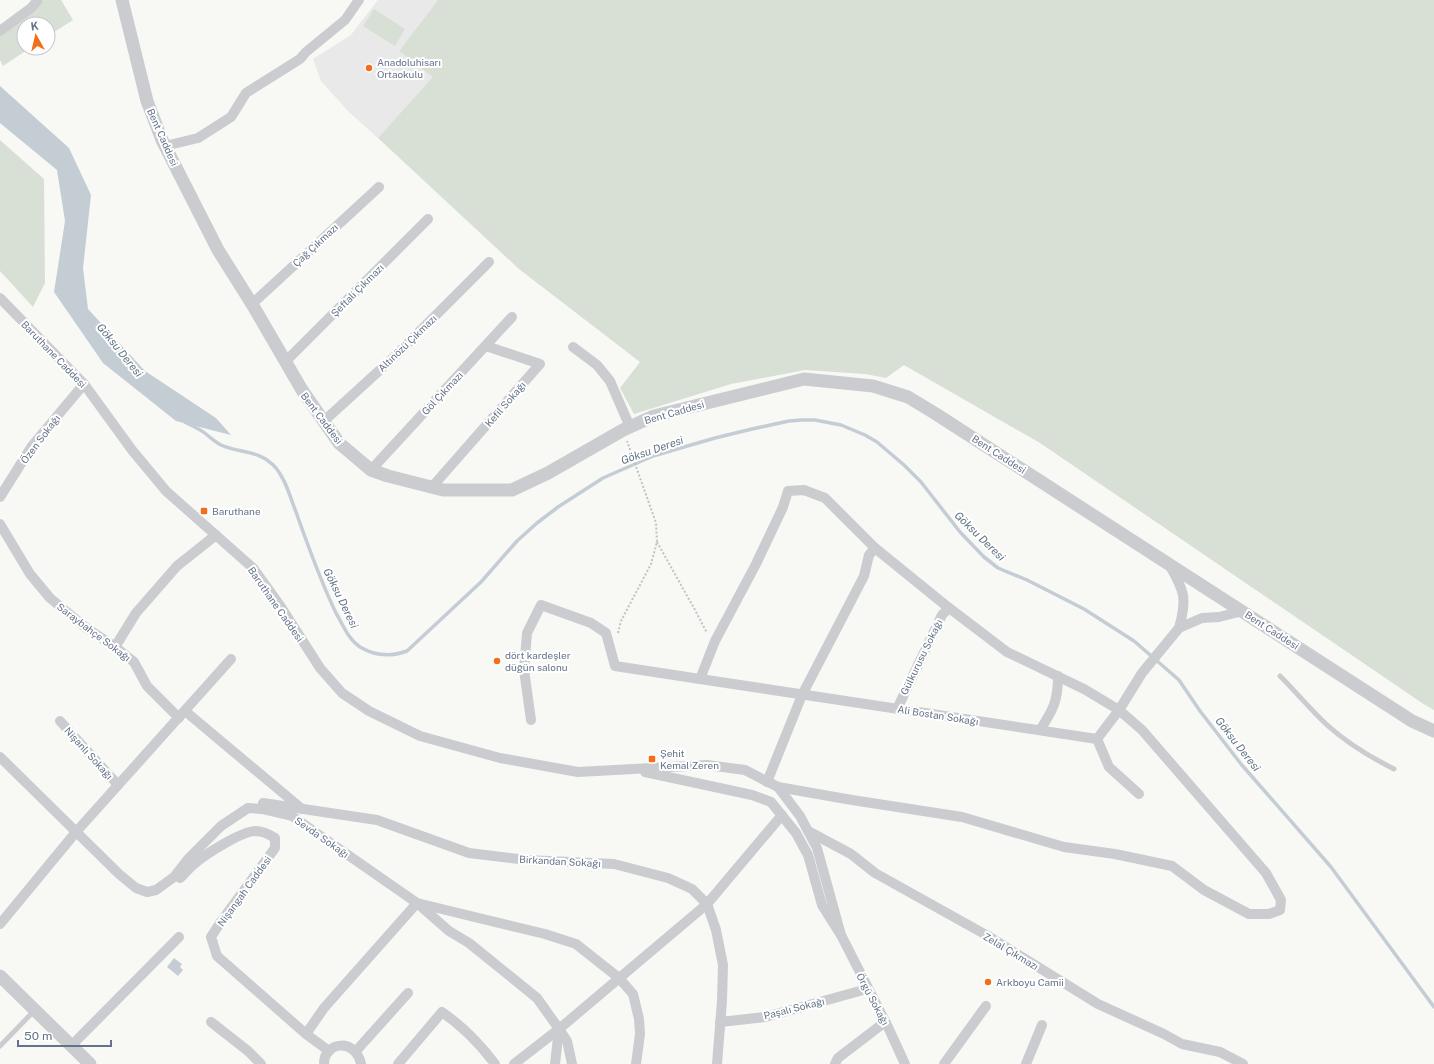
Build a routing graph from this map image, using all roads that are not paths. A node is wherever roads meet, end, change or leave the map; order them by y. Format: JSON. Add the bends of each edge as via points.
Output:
{"nodes":[{"id":1,"x":38,"y":0,"type":"edge"},
{"id":2,"x":122,"y":0,"type":"edge"},
{"id":3,"x":359,"y":0,"type":"edge"},
{"id":4,"x":0,"y":32,"type":"edge"},
{"id":5,"x":165,"y":146,"type":"junction"},
{"id":6,"x":378,"y":186,"type":"dead end"},
{"id":7,"x":428,"y":219,"type":"dead end"},
{"id":8,"x":489,"y":262,"type":"dead end"},
{"id":9,"x":0,"y":298,"type":"edge"},
{"id":10,"x":252,"y":304,"type":"junction"},
{"id":11,"x":512,"y":317,"type":"dead end"},
{"id":12,"x":486,"y":346,"type":"junction"},
{"id":13,"x":573,"y":347,"type":"dead end"},
{"id":14,"x":286,"y":361,"type":"junction"},
{"id":15,"x":84,"y":384,"type":"junction"},
{"id":16,"x":324,"y":422,"type":"junction"},
{"id":17,"x":626,"y":428,"type":"junction"},
{"id":18,"x":372,"y":470,"type":"junction"},
{"id":19,"x":432,"y":487,"type":"junction"},
{"id":20,"x":0,"y":496,"type":"edge"},
{"id":21,"x":0,"y":524,"type":"edge"},
{"id":22,"x":216,"y":535,"type":"junction"},
{"id":23,"x":875,"y":548,"type":"junction"},
{"id":24,"x":1168,"y":562,"type":"junction"},
{"id":25,"x":949,"y":608,"type":"junction"},
{"id":26,"x":1243,"y":611,"type":"junction"},
{"id":27,"x":1179,"y":628,"type":"junction"},
{"id":28,"x":116,"y":647,"type":"junction"},
{"id":29,"x":231,"y":659,"type":"dead end"},
{"id":30,"x":1058,"y":676,"type":"junction"},
{"id":31,"x":1280,"y":676,"type":"dead end"},
{"id":32,"x":700,"y":680,"type":"junction"},
{"id":33,"x":802,"y":695,"type":"junction"},
{"id":34,"x":897,"y":709,"type":"junction"},
{"id":35,"x":1119,"y":710,"type":"junction"},
{"id":36,"x":182,"y":714,"type":"junction"},
{"id":37,"x":531,"y":720,"type":"dead end"},
{"id":38,"x":60,"y":721,"type":"dead end"},
{"id":39,"x":1040,"y":730,"type":"junction"},
{"id":40,"x":1434,"y":731,"type":"edge"},
{"id":41,"x":1097,"y":739,"type":"junction"},
{"id":42,"x":0,"y":758,"type":"edge"},
{"id":43,"x":630,"y":769,"type":"junction"},
{"id":44,"x":1394,"y":770,"type":"dead end"},
{"id":45,"x":767,"y":782,"type":"junction"},
{"id":46,"x":118,"y":785,"type":"junction"},
{"id":47,"x":778,"y":787,"type":"junction"},
{"id":48,"x":1139,"y":794,"type":"dead end"},
{"id":49,"x":248,"y":808,"type":"junction"},
{"id":50,"x":302,"y":809,"type":"junction"},
{"id":51,"x":782,"y":814,"type":"junction"},
{"id":52,"x":808,"y":831,"type":"junction"},
{"id":53,"x":76,"y":832,"type":"junction"},
{"id":54,"x":158,"y":889,"type":"junction"},
{"id":55,"x":417,"y":902,"type":"junction"},
{"id":56,"x":708,"y":904,"type":"junction"},
{"id":57,"x":0,"y":924,"type":"edge"},
{"id":58,"x":841,"y":935,"type":"junction"},
{"id":59,"x":179,"y":937,"type":"dead end"},
{"id":60,"x":0,"y":976,"type":"edge"},
{"id":61,"x":618,"y":978,"type":"junction"},
{"id":62,"x":868,"y":989,"type":"junction"},
{"id":63,"x":408,"y":993,"type":"dead end"},
{"id":64,"x":986,"y":1006,"type":"dead end"},
{"id":65,"x":35,"y":1010,"type":"junction"},
{"id":66,"x":211,"y":1022,"type":"dead end"},
{"id":67,"x":720,"y":1022,"type":"junction"},
{"id":68,"x":885,"y":1022,"type":"junction"},
{"id":69,"x":1042,"y":1026,"type":"dead end"},
{"id":70,"x":559,"y":1029,"type":"junction"},
{"id":71,"x":306,"y":1034,"type":"junction"},
{"id":72,"x":0,"y":1046,"type":"edge"},
{"id":73,"x":71,"y":1046,"type":"junction"},
{"id":74,"x":329,"y":1051,"type":"junction"},
{"id":75,"x":356,"y":1051,"type":"junction"},
{"id":76,"x":90,"y":1064,"type":"edge"},
{"id":77,"x":262,"y":1064,"type":"edge"},
{"id":78,"x":324,"y":1064,"type":"edge"},
{"id":79,"x":361,"y":1064,"type":"edge"},
{"id":80,"x":398,"y":1064,"type":"edge"},
{"id":81,"x":495,"y":1064,"type":"edge"},
{"id":82,"x":514,"y":1064,"type":"edge"},
{"id":83,"x":555,"y":1064,"type":"edge"},
{"id":84,"x":572,"y":1064,"type":"edge"},
{"id":85,"x":636,"y":1064,"type":"edge"},
{"id":86,"x":717,"y":1064,"type":"edge"},
{"id":87,"x":835,"y":1064,"type":"edge"},
{"id":88,"x":905,"y":1064,"type":"edge"},
{"id":89,"x":944,"y":1064,"type":"edge"},
{"id":90,"x":1026,"y":1064,"type":"edge"},
{"id":91,"x":1243,"y":1064,"type":"edge"}],
"edges":[{"from":1,"to":4,"type":"street"},
{"from":2,"to":5,"type":"street","name":"Bent Caddesi","via":[[147,101]]},
{"from":3,"to":5,"type":"street","via":[[345,20],[300,59],[246,93],[231,117],[198,138]]},
{"from":5,"to":10,"type":"street","name":"Bent Caddesi","via":[[218,250]]},
{"from":6,"to":10,"type":"street","name":"Çağ Çıkmazı"},
{"from":7,"to":14,"type":"street","name":"Şeftali Çıkmazı"},
{"from":8,"to":16,"type":"street","name":"Altınözü Çıkmazı","via":[[393,358]]},
{"from":9,"to":15,"type":"street","name":"Baruthane Caddesi"},
{"from":10,"to":14,"type":"street","name":"Bent Caddesi"},
{"from":11,"to":12,"type":"street","name":"Göl Çıkmazı"},
{"from":12,"to":18,"type":"street","name":"Göl Çıkmazı"},
{"from":12,"to":19,"type":"street","name":"Kefil Sokağı","via":[[540,364]]},
{"from":13,"to":17,"type":"street","via":[[597,365],[610,381]]},
{"from":14,"to":16,"type":"street","name":"Bent Caddesi"},
{"from":15,"to":20,"type":"street","name":"Özen Sokağı","via":[[32,446]]},
{"from":15,"to":22,"type":"street","name":"Baruthane Caddesi","via":[[132,450],[166,491]]},
{"from":16,"to":18,"type":"street","name":"Bent Caddesi","via":[[339,443]]},
{"from":17,"to":19,"type":"street","name":"Bent Caddesi","via":[[548,473],[512,490],[443,490]]},
{"from":17,"to":24,"type":"street","name":"Bent Caddesi","via":[[654,416],[804,379],[873,386],[908,397]]},
{"from":18,"to":19,"type":"street","name":"Bent Caddesi"},
{"from":21,"to":28,"type":"street","name":"Saraybahçe Sokağı","via":[[30,574],[50,598]]},
{"from":22,"to":28,"type":"street","via":[[167,578],[136,613]]},
{"from":22,"to":43,"type":"street","name":"Baruthane Caddesi","via":[[253,568],[320,668],[342,693],[369,711],[420,736],[500,758],[578,772]]},
{"from":23,"to":25,"type":"street"},
{"from":23,"to":32,"type":"street","via":[[825,498],[804,490],[788,491],[756,564],[713,646]]},
{"from":23,"to":33,"type":"street","via":[[869,555],[864,576]]},
{"from":24,"to":26,"type":"street","name":"Bent Caddesi"},
{"from":24,"to":27,"type":"street","via":[[1184,594],[1184,608]]},
{"from":25,"to":30,"type":"street","via":[[1007,652]]},
{"from":25,"to":34,"type":"street","name":"Gülkurusu Sokağı","via":[[942,615]]},
{"from":26,"to":27,"type":"street","via":[[1202,618]]},
{"from":26,"to":40,"type":"street","name":"Bent Caddesi","via":[[1412,721]]},
{"from":27,"to":35,"type":"street","via":[[1142,673]]},
{"from":28,"to":36,"type":"street","name":"Saraybahçe Sokağı","via":[[134,662],[147,686]]},
{"from":29,"to":36,"type":"street"},
{"from":30,"to":35,"type":"street"},
{"from":30,"to":39,"type":"street","via":[[1053,710]]},
{"from":31,"to":44,"type":"lane","via":[[1338,735]]},
{"from":32,"to":33,"type":"street","name":"Ali Bostan Sokağı"},
{"from":32,"to":37,"type":"street","name":"Ali Bostan Sokağı","via":[[615,666],[606,633],[590,623],[541,605],[527,633],[524,670]]},
{"from":33,"to":34,"type":"street","name":"Ali Bostan Sokağı"},
{"from":33,"to":45,"type":"street"},
{"from":34,"to":39,"type":"street","name":"Ali Bostan Sokağı"},
{"from":35,"to":41,"type":"street"},
{"from":35,"to":47,"type":"street","via":[[1142,730],[1266,873],[1281,900],[1280,910],[1269,914],[1248,914],[1204,890],[1172,866],[1064,846],[962,817]]},
{"from":36,"to":46,"type":"street"},
{"from":36,"to":50,"type":"street","name":"Saraybahçe Sokağı"},
{"from":38,"to":46,"type":"street","name":"Nişanlı Sokağı"},
{"from":39,"to":41,"type":"street","name":"Ali Bostan Sokağı"},
{"from":41,"to":48,"type":"street","via":[[1109,767]]},
{"from":42,"to":53,"type":"street"},
{"from":43,"to":45,"type":"street","via":[[707,765],[746,770]]},
{"from":43,"to":51,"type":"street","via":[[752,795],[771,802]]},
{"from":45,"to":47,"type":"street"},
{"from":46,"to":53,"type":"street"},
{"from":47,"to":52,"type":"street"},
{"from":49,"to":50,"type":"street","name":"Birkandan Sokağı","via":[[262,803]]},
{"from":49,"to":54,"type":"street","via":[[221,826],[174,877]]},
{"from":49,"to":55,"type":"street","name":"Sevda Sokaḡı","via":[[292,816]]},
{"from":50,"to":56,"type":"street","name":"Birkandan Sokağı","via":[[377,820],[469,853],[527,860],[614,864],[668,878],[692,889]]},
{"from":51,"to":56,"type":"street"},
{"from":51,"to":58,"type":"street","via":[[808,855],[822,905]]},
{"from":52,"to":58,"type":"street","via":[[818,848]]},
{"from":52,"to":91,"type":"street","name":"Zelal Çıkmazı","via":[[851,854],[875,873],[988,936],[1098,1004],[1182,1044],[1220,1052]]},
{"from":53,"to":54,"type":"street","via":[[136,888],[147,892]]},
{"from":53,"to":57,"type":"street"},
{"from":54,"to":71,"type":"street","name":"Nişangah Caddesi","via":[[175,882],[213,850],[240,836],[254,831],[275,838],[275,848],[211,937],[217,956]]},
{"from":55,"to":61,"type":"street","via":[[576,944]]},
{"from":55,"to":70,"type":"street","name":"Sevda Sokaḡı","via":[[449,931],[469,943],[537,998]]},
{"from":55,"to":71,"type":"street","via":[[324,1008]]},
{"from":56,"to":61,"type":"street"},
{"from":56,"to":67,"type":"street","name":"Birkandan Sokağı","via":[[723,965]]},
{"from":58,"to":62,"type":"street","name":"Örgü Sokağı"},
{"from":59,"to":73,"type":"street"},
{"from":60,"to":65,"type":"street"},
{"from":61,"to":70,"type":"street"},
{"from":61,"to":85,"type":"street","via":[[633,994],[639,1019]]},
{"from":62,"to":67,"type":"street","name":"Paşalı Sokağı","via":[[765,1016]]},
{"from":62,"to":68,"type":"street","name":"Örgü Sokağı"},
{"from":63,"to":75,"type":"street"},
{"from":64,"to":89,"type":"street"},
{"from":65,"to":72,"type":"lane"},
{"from":65,"to":73,"type":"street"},
{"from":66,"to":77,"type":"street"},
{"from":67,"to":86,"type":"street","name":"Birkandan Sokağı"},
{"from":68,"to":87,"type":"street","via":[[838,1058]]},
{"from":68,"to":88,"type":"street","name":"Örgü Sokağı"},
{"from":69,"to":90,"type":"street"},
{"from":70,"to":82,"type":"street"},
{"from":70,"to":83,"type":"street"},
{"from":70,"to":84,"type":"street","name":"Sevda Sokaḡı","via":[[567,1041]]},
{"from":71,"to":74,"type":"street","name":"Nişangah Caddesi"},
{"from":73,"to":76,"type":"street"},
{"from":74,"to":75,"type":"street","via":[[342,1046]]},
{"from":74,"to":78,"type":"street"},
{"from":75,"to":79,"type":"street"},
{"from":80,"to":81,"type":"street","via":[[442,1012],[456,1022]]}]}
